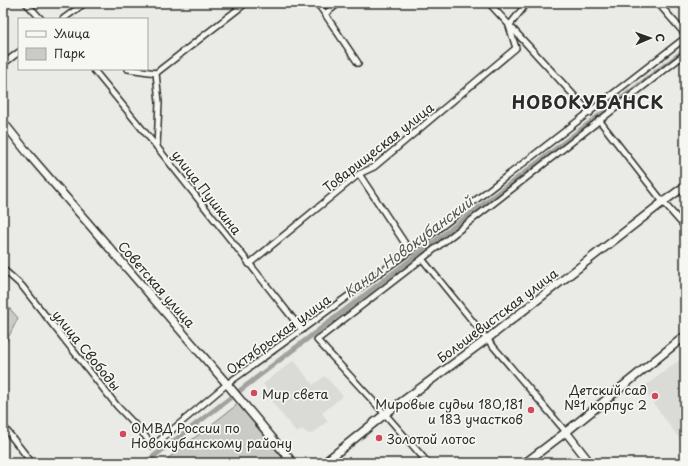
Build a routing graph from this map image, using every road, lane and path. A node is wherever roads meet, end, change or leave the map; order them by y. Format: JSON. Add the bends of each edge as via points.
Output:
{"nodes":[{"id":1,"x":26,"y":3,"type":"edge"},
{"id":2,"x":85,"y":3,"type":"edge"},
{"id":3,"x":246,"y":3,"type":"edge"},
{"id":4,"x":317,"y":3,"type":"edge"},
{"id":5,"x":339,"y":3,"type":"edge"},
{"id":6,"x":489,"y":3,"type":"edge"},
{"id":7,"x":527,"y":3,"type":"edge"},
{"id":8,"x":658,"y":3,"type":"edge"},
{"id":9,"x":325,"y":14,"type":"junction"},
{"id":10,"x":40,"y":18,"type":"edge"},
{"id":11,"x":64,"y":18,"type":"edge"},
{"id":12,"x":509,"y":26,"type":"junction"},
{"id":13,"x":685,"y":34,"type":"edge"},
{"id":14,"x":685,"y":38,"type":"edge"},
{"id":15,"x":18,"y":53,"type":"edge"},
{"id":16,"x":685,"y":54,"type":"edge"},
{"id":17,"x":358,"y":63,"type":"dead end"},
{"id":18,"x":3,"y":64,"type":"edge"},
{"id":19,"x":94,"y":70,"type":"edge"},
{"id":20,"x":135,"y":70,"type":"edge"},
{"id":21,"x":156,"y":73,"type":"junction"},
{"id":22,"x":589,"y":112,"type":"junction"},
{"id":23,"x":599,"y":120,"type":"junction"},
{"id":24,"x":3,"y":122,"type":"edge"},
{"id":25,"x":157,"y":147,"type":"junction"},
{"id":26,"x":359,"y":174,"type":"junction"},
{"id":27,"x":685,"y":186,"type":"edge"},
{"id":28,"x":663,"y":202,"type":"junction"},
{"id":29,"x":685,"y":227,"type":"edge"},
{"id":30,"x":410,"y":251,"type":"junction"},
{"id":31,"x":423,"y":260,"type":"junction"},
{"id":32,"x":249,"y":264,"type":"junction"},
{"id":33,"x":3,"y":269,"type":"edge"},
{"id":34,"x":302,"y":330,"type":"junction"},
{"id":35,"x":685,"y":336,"type":"edge"},
{"id":36,"x":487,"y":339,"type":"junction"},
{"id":37,"x":227,"y":384,"type":"junction"},
{"id":38,"x":385,"y":414,"type":"junction"},
{"id":39,"x":3,"y":426,"type":"edge"},
{"id":40,"x":566,"y":432,"type":"junction"},
{"id":41,"x":153,"y":446,"type":"joint"},
{"id":42,"x":32,"y":463,"type":"edge"},
{"id":43,"x":292,"y":463,"type":"edge"},
{"id":44,"x":324,"y":463,"type":"edge"},
{"id":45,"x":428,"y":463,"type":"edge"},
{"id":46,"x":525,"y":463,"type":"edge"},
{"id":47,"x":590,"y":463,"type":"edge"}],
"edges":[{"from":1,"to":10,"type":"street"},
{"from":2,"to":11,"type":"street"},
{"from":3,"to":21,"type":"street"},
{"from":4,"to":9,"type":"street"},
{"from":5,"to":9,"type":"street"},
{"from":6,"to":12,"type":"street"},
{"from":7,"to":12,"type":"street"},
{"from":8,"to":13,"type":"street"},
{"from":9,"to":17,"type":"street"},
{"from":12,"to":22,"type":"street"},
{"from":12,"to":26,"type":"street","name":"Товарищеская улица","via":[[516,48],[374,167]]},
{"from":14,"to":22,"type":"street","name":"Октябрьская улица"},
{"from":15,"to":18,"type":"street"},
{"from":16,"to":23,"type":"street","name":"Октябрьская улица"},
{"from":19,"to":25,"type":"street","name":"улица Пушкина"},
{"from":20,"to":21,"type":"street"},
{"from":21,"to":25,"type":"street","via":[[159,102]]},
{"from":22,"to":30,"type":"street","name":"Октябрьская улица"},
{"from":23,"to":28,"type":"street"},
{"from":23,"to":31,"type":"street","name":"Октябрьская улица"},
{"from":24,"to":37,"type":"main road","name":"Советская улица"},
{"from":25,"to":32,"type":"street","name":"улица Пушкина"},
{"from":26,"to":30,"type":"street"},
{"from":26,"to":32,"type":"street","name":"Товарищеская улица"},
{"from":27,"to":28,"type":"main road","name":"Большевистская улица"},
{"from":28,"to":29,"type":"street"},
{"from":28,"to":36,"type":"main road","name":"Большевистская улица"},
{"from":30,"to":34,"type":"street","name":"Октябрьская улица"},
{"from":31,"to":36,"type":"street"},
{"from":31,"to":38,"type":"street","name":"Октябрьская улица","via":[[317,340]]},
{"from":32,"to":34,"type":"street","name":"улица Пушкина"},
{"from":33,"to":41,"type":"street","name":"улица Свободы","via":[[22,286],[117,406]]},
{"from":34,"to":37,"type":"street","name":"Октябрьская улица"},
{"from":35,"to":40,"type":"main road"},
{"from":36,"to":38,"type":"main road","name":"Большевистская улица"},
{"from":36,"to":40,"type":"street"},
{"from":37,"to":41,"type":"street","name":"Октябрьская улица"},
{"from":37,"to":43,"type":"main road","name":"Советская улица"},
{"from":38,"to":44,"type":"main road","name":"Большевистская улица"},
{"from":38,"to":45,"type":"street"},
{"from":39,"to":42,"type":"street"},
{"from":40,"to":46,"type":"main road"},
{"from":40,"to":47,"type":"main road"}]}
